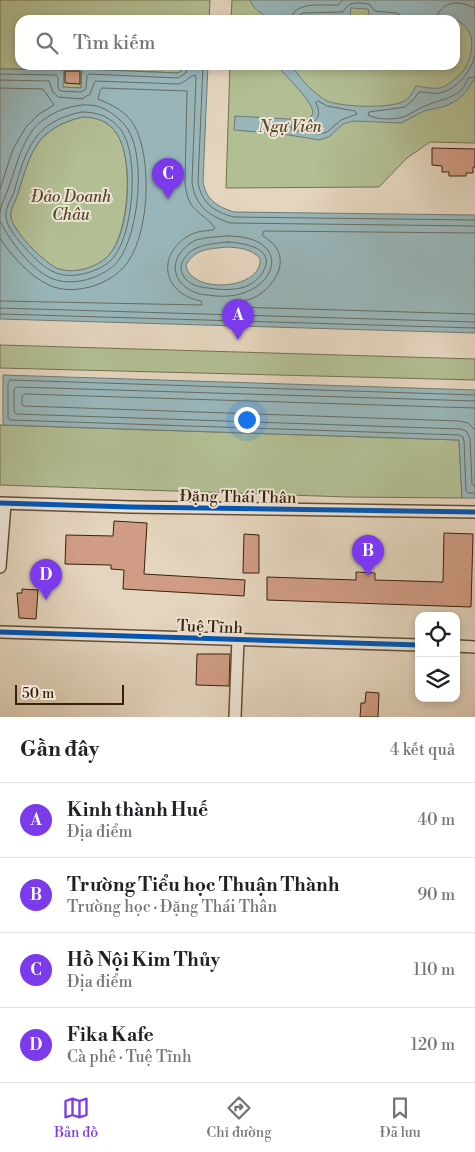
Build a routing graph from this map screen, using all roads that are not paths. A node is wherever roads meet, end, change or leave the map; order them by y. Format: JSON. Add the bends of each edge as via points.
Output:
{"nodes":[{"id":1,"x":2,"y":503,"type":"edge"},
{"id":2,"x":475,"y":512,"type":"edge"},
{"id":3,"x":0,"y":566,"type":"edge"},
{"id":4,"x":0,"y":632,"type":"edge"},
{"id":5,"x":238,"y":639,"type":"junction"},
{"id":6,"x":415,"y":645,"type":"edge"},
{"id":7,"x":460,"y":646,"type":"edge"},
{"id":8,"x":475,"y":647,"type":"edge"},
{"id":9,"x":235,"y":717,"type":"edge"}],
"edges":[{"from":1,"to":2,"type":"street","name":"Đặng Thái Thân"},
{"from":1,"to":3,"type":"street"},
{"from":4,"to":5,"type":"street","name":"Tuệ Tĩnh"},
{"from":5,"to":6,"type":"street","name":"Tuệ Tĩnh"},
{"from":5,"to":9,"type":"street"},
{"from":7,"to":8,"type":"street"}]}
